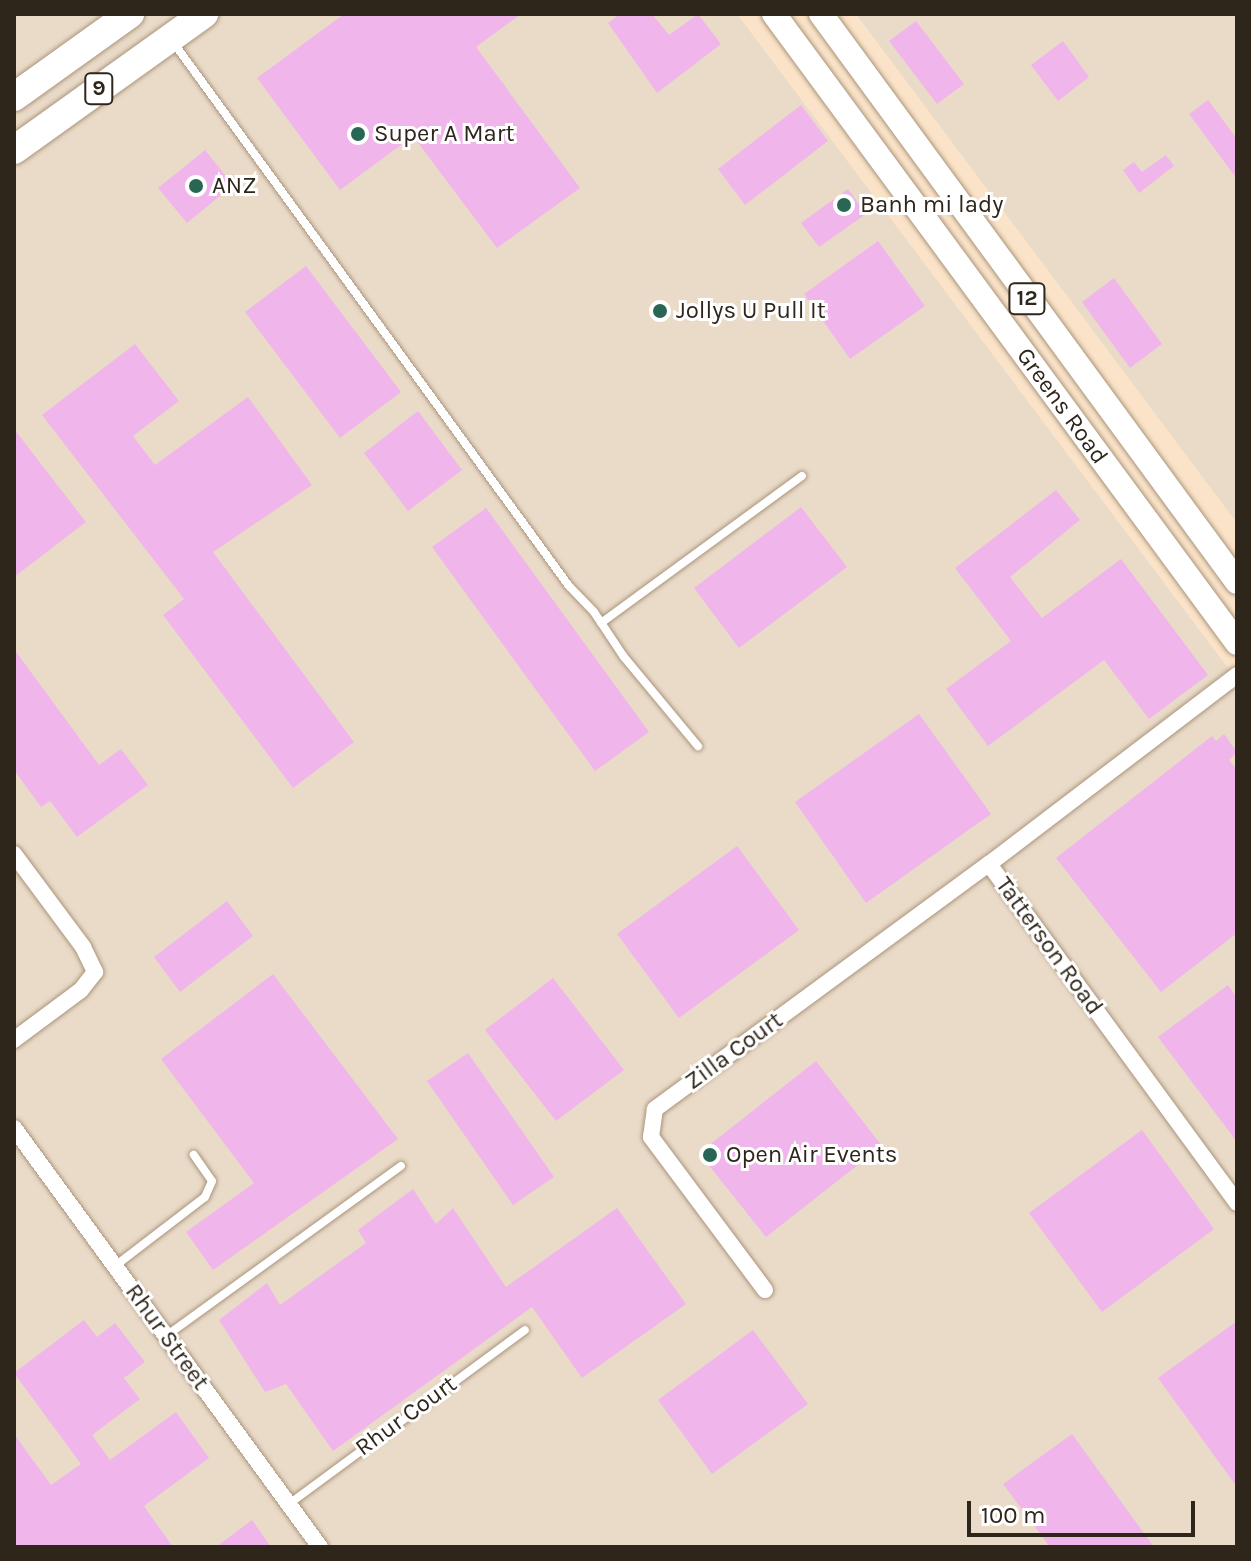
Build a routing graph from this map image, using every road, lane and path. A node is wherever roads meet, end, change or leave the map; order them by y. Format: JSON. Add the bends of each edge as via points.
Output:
{"nodes":[{"id":1,"x":130,"y":14,"type":"edge"},
{"id":2,"x":774,"y":14,"type":"edge"},
{"id":3,"x":821,"y":14,"type":"edge"},
{"id":4,"x":183,"y":24,"type":"edge"},
{"id":5,"x":851,"y":55,"type":"junction"},
{"id":6,"x":820,"y":76,"type":"junction"},
{"id":7,"x":14,"y":97,"type":"edge"},
{"id":8,"x":14,"y":150,"type":"edge"},
{"id":9,"x":802,"y":476,"type":"dead end"},
{"id":10,"x":1237,"y":582,"type":"edge"},
{"id":11,"x":601,"y":623,"type":"junction"},
{"id":12,"x":1237,"y":643,"type":"edge"},
{"id":13,"x":1237,"y":675,"type":"edge"},
{"id":14,"x":698,"y":746,"type":"dead end"},
{"id":15,"x":14,"y":854,"type":"edge"},
{"id":16,"x":989,"y":864,"type":"junction"},
{"id":17,"x":14,"y":1040,"type":"edge"},
{"id":18,"x":14,"y":1128,"type":"edge"},
{"id":19,"x":194,"y":1155,"type":"dead end"},
{"id":20,"x":401,"y":1166,"type":"dead end"},
{"id":21,"x":1237,"y":1203,"type":"edge"},
{"id":22,"x":115,"y":1266,"type":"junction"},
{"id":23,"x":765,"y":1290,"type":"dead end"},
{"id":24,"x":525,"y":1330,"type":"dead end"},
{"id":25,"x":166,"y":1336,"type":"junction"},
{"id":26,"x":289,"y":1505,"type":"junction"},
{"id":27,"x":320,"y":1547,"type":"edge"}],
"edges":[{"from":1,"to":7,"type":"highway","number":"9"},
{"from":2,"to":6,"type":"main road","name":"Greens Road","number":"12"},
{"from":3,"to":5,"type":"main road","name":"Greens Road","number":"12"},
{"from":4,"to":8,"type":"highway","number":"9"},
{"from":4,"to":11,"type":"lane","via":[[569,586]]},
{"from":5,"to":6,"type":"main road"},
{"from":5,"to":10,"type":"main road","name":"Greens Road","number":"12"},
{"from":6,"to":12,"type":"main road","name":"Greens Road","number":"12"},
{"from":9,"to":11,"type":"lane"},
{"from":11,"to":14,"type":"lane"},
{"from":13,"to":16,"type":"street","name":"Tatterson Road"},
{"from":15,"to":17,"type":"street","via":[[83,947],[95,972],[81,990]]},
{"from":16,"to":21,"type":"street","name":"Tatterson Road"},
{"from":16,"to":23,"type":"street","name":"Zilla Court","via":[[655,1109],[651,1137]]},
{"from":18,"to":22,"type":"street","name":"Rhur Street"},
{"from":19,"to":22,"type":"lane","via":[[212,1181],[205,1197]]},
{"from":20,"to":25,"type":"lane"},
{"from":22,"to":25,"type":"street","name":"Rhur Street"},
{"from":24,"to":26,"type":"lane","name":"Rhur Court"},
{"from":25,"to":26,"type":"street","name":"Rhur Street"},
{"from":26,"to":27,"type":"street","name":"Rhur Street"}]}
